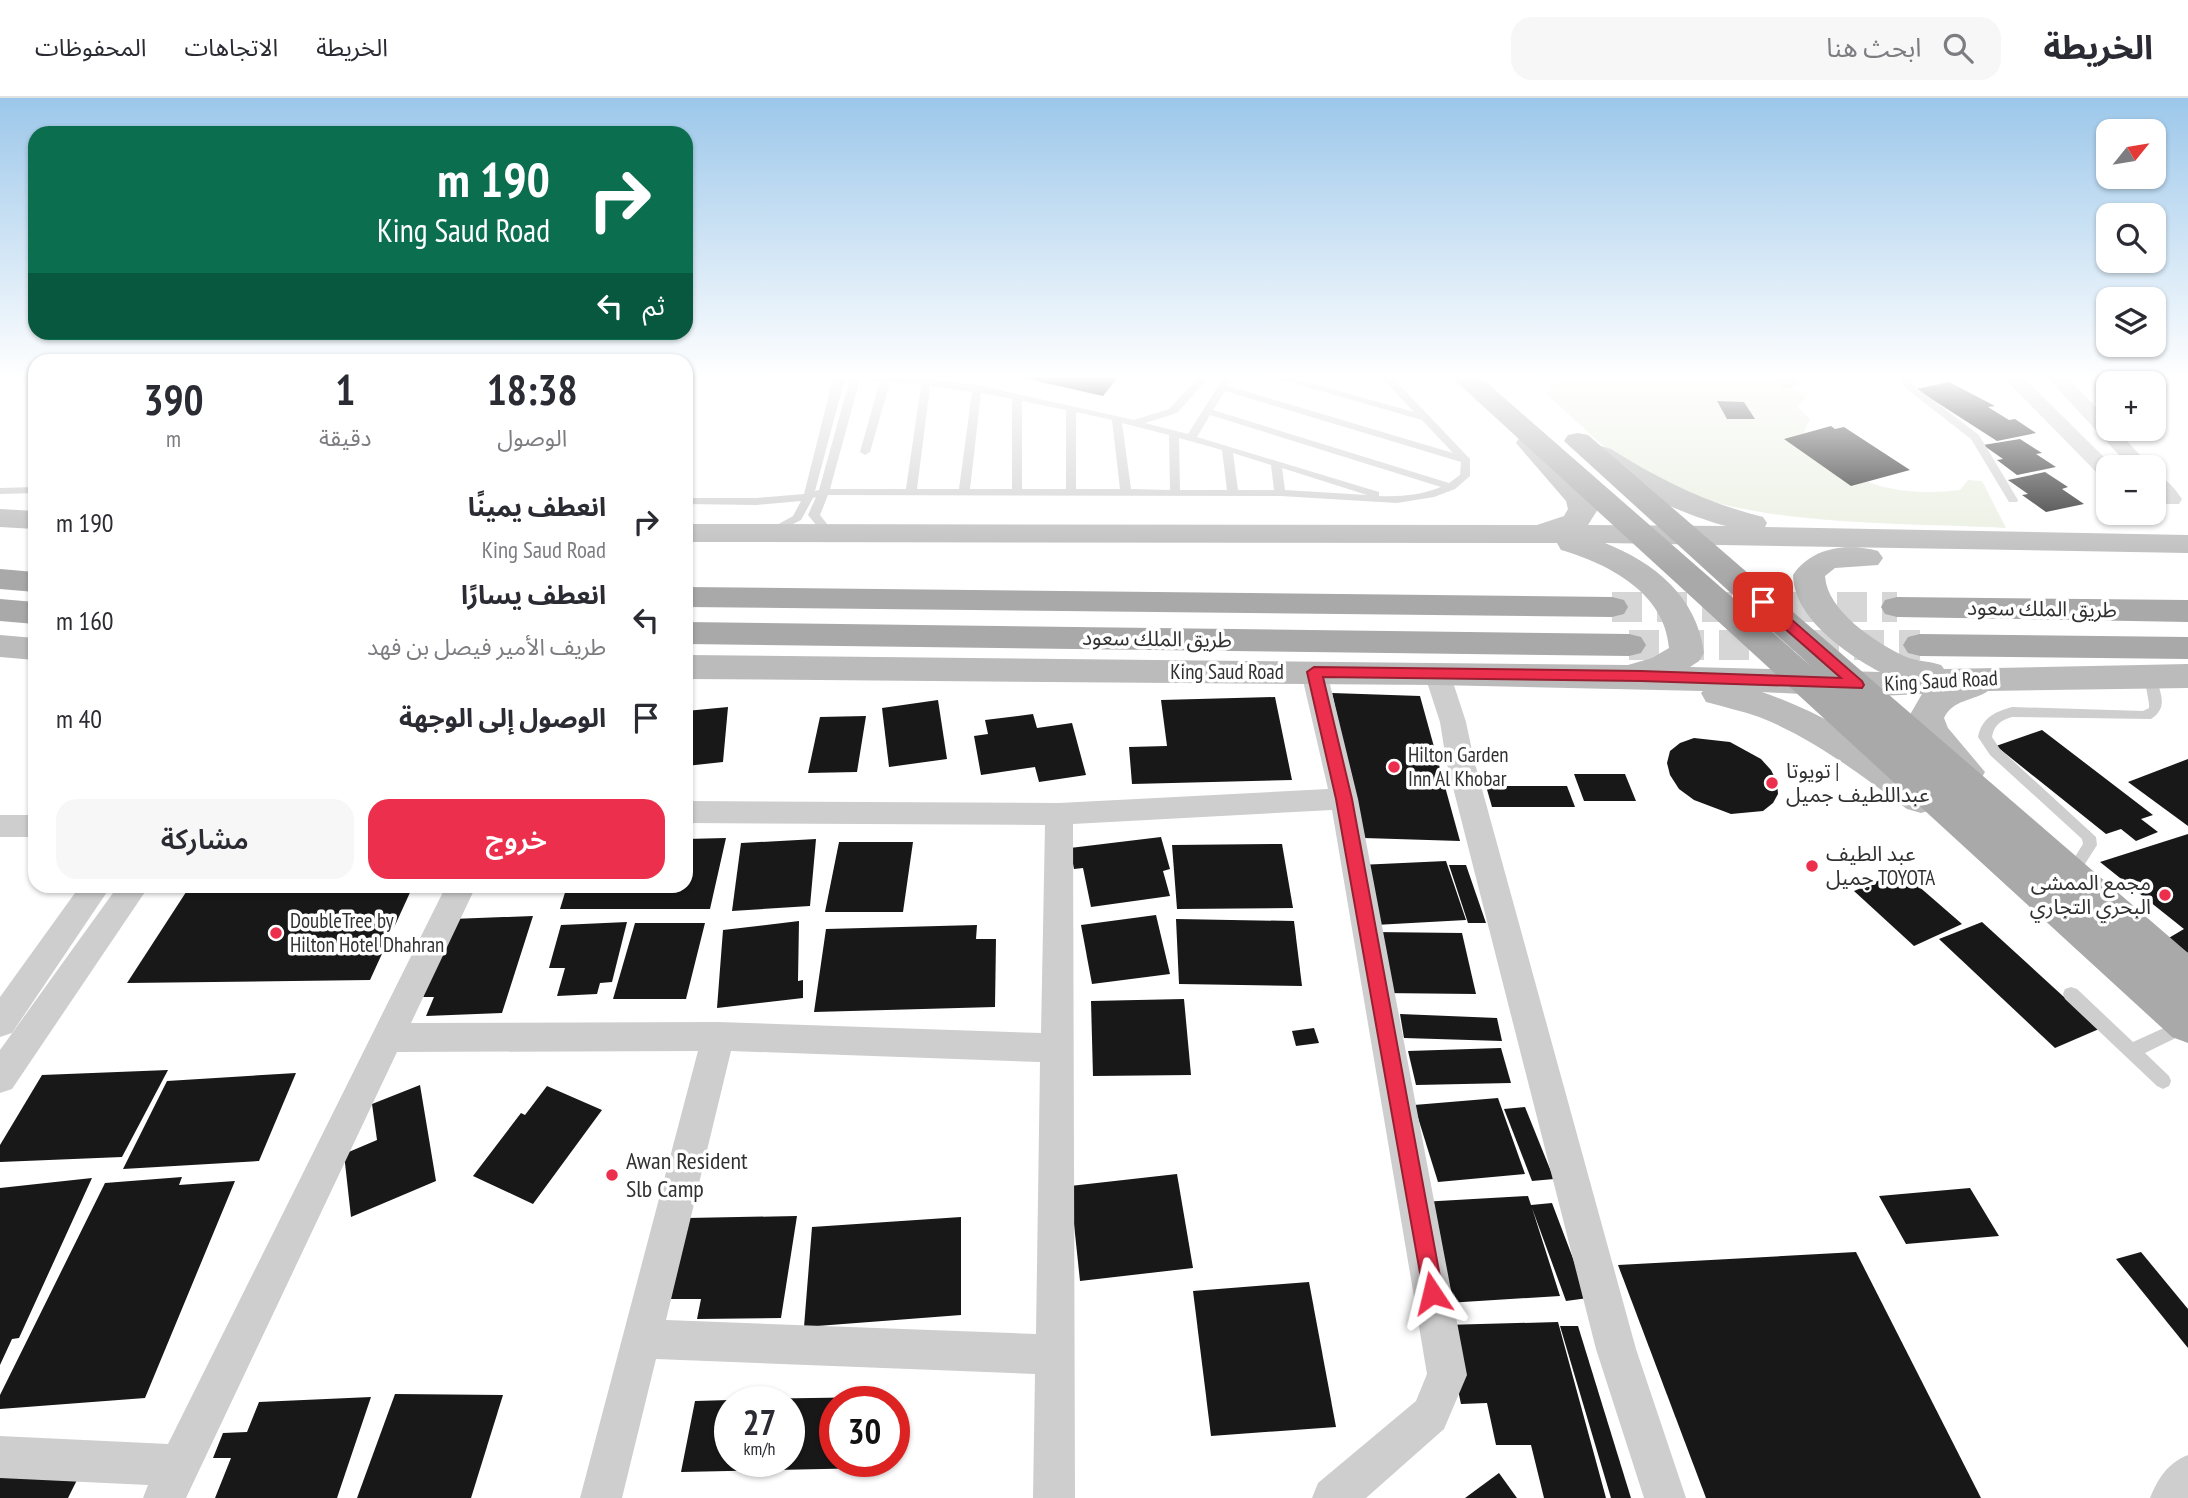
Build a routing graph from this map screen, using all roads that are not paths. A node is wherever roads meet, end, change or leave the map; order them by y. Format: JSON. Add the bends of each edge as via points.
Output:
{"nodes":[{"id":1,"x":823,"y":440,"type":"edge"},
{"id":2,"x":838,"y":440,"type":"edge"},
{"id":3,"x":868,"y":440,"type":"edge"},
{"id":4,"x":918,"y":440,"type":"edge"},
{"id":5,"x":970,"y":440,"type":"edge"},
{"id":6,"x":1017,"y":440,"type":"edge"},
{"id":7,"x":1072,"y":440,"type":"edge"},
{"id":8,"x":1120,"y":440,"type":"edge"},
{"id":9,"x":1174,"y":440,"type":"edge"},
{"id":10,"x":1199,"y":440,"type":"edge"},
{"id":11,"x":1301,"y":440,"type":"edge"},
{"id":12,"x":1400,"y":440,"type":"edge"},
{"id":13,"x":1447,"y":440,"type":"edge"},
{"id":14,"x":1528,"y":440,"type":"edge"},
{"id":15,"x":1536,"y":440,"type":"edge"},
{"id":16,"x":1577,"y":440,"type":"edge"},
{"id":17,"x":1581,"y":440,"type":"edge"},
{"id":18,"x":1977,"y":440,"type":"edge"},
{"id":19,"x":2075,"y":440,"type":"edge"},
{"id":20,"x":2116,"y":440,"type":"edge"},
{"id":21,"x":1227,"y":448,"type":"junction"},
{"id":22,"x":865,"y":452,"type":"dead end"},
{"id":23,"x":2130,"y":455,"type":"edge"},
{"id":24,"x":1466,"y":460,"type":"junction"},
{"id":25,"x":2096,"y":461,"type":"edge"},
{"id":26,"x":1276,"y":463,"type":"junction"},
{"id":27,"x":1451,"y":487,"type":"junction"},
{"id":28,"x":28,"y":490,"type":"edge"},
{"id":29,"x":0,"y":491,"type":"edge"},
{"id":30,"x":824,"y":492,"type":"junction"},
{"id":31,"x":911,"y":492,"type":"junction"},
{"id":32,"x":964,"y":492,"type":"junction"},
{"id":33,"x":1017,"y":493,"type":"junction"},
{"id":34,"x":1071,"y":493,"type":"junction"},
{"id":35,"x":1126,"y":493,"type":"junction"},
{"id":36,"x":1175,"y":493,"type":"junction"},
{"id":37,"x":1233,"y":493,"type":"junction"},
{"id":38,"x":1280,"y":494,"type":"junction"},
{"id":39,"x":2166,"y":494,"type":"edge"},
{"id":40,"x":808,"y":497,"type":"junction"},
{"id":41,"x":2171,"y":499,"type":"dead end"},
{"id":42,"x":1397,"y":500,"type":"junction"},
{"id":43,"x":2014,"y":500,"type":"dead end"},
{"id":44,"x":693,"y":501,"type":"edge"},
{"id":45,"x":0,"y":518,"type":"edge"},
{"id":46,"x":28,"y":520,"type":"edge"},
{"id":47,"x":693,"y":533,"type":"edge"},
{"id":48,"x":768,"y":534,"type":"junction"},
{"id":49,"x":828,"y":534,"type":"junction"},
{"id":50,"x":1643,"y":534,"type":"junction"},
{"id":51,"x":2188,"y":534,"type":"edge"},
{"id":52,"x":1532,"y":535,"type":"junction"},
{"id":53,"x":1491,"y":536,"type":"junction"},
{"id":54,"x":1689,"y":537,"type":"junction"},
{"id":55,"x":2188,"y":544,"type":"edge"},
{"id":56,"x":2188,"y":559,"type":"edge"},
{"id":57,"x":0,"y":579,"type":"edge"},
{"id":58,"x":28,"y":581,"type":"edge"},
{"id":59,"x":693,"y":597,"type":"edge"},
{"id":60,"x":1612,"y":607,"type":"tunnel mouth"},
{"id":61,"x":1897,"y":607,"type":"tunnel mouth"},
{"id":62,"x":0,"y":610,"type":"edge"},
{"id":63,"x":2188,"y":611,"type":"edge"},
{"id":64,"x":28,"y":612,"type":"edge"},
{"id":65,"x":693,"y":633,"type":"edge"},
{"id":66,"x":0,"y":646,"type":"edge"},
{"id":67,"x":1920,"y":646,"type":"tunnel mouth"},
{"id":68,"x":28,"y":648,"type":"edge"},
{"id":69,"x":2188,"y":648,"type":"edge"},
{"id":70,"x":1622,"y":661,"type":"junction"},
{"id":71,"x":693,"y":667,"type":"edge"},
{"id":72,"x":1314,"y":672,"type":"junction"},
{"id":73,"x":1437,"y":673,"type":"junction"},
{"id":74,"x":1546,"y":675,"type":"junction"},
{"id":75,"x":2150,"y":675,"type":"junction"},
{"id":76,"x":2188,"y":676,"type":"edge"},
{"id":77,"x":2041,"y":677,"type":"junction"},
{"id":78,"x":1995,"y":678,"type":"junction"},
{"id":79,"x":1807,"y":681,"type":"junction"},
{"id":80,"x":1857,"y":685,"type":"junction"},
{"id":81,"x":1344,"y":799,"type":"junction"},
{"id":82,"x":693,"y":812,"type":"edge"},
{"id":83,"x":2001,"y":813,"type":"junction"},
{"id":84,"x":1059,"y":814,"type":"junction"},
{"id":85,"x":0,"y":826,"type":"edge"},
{"id":86,"x":28,"y":826,"type":"edge"},
{"id":87,"x":2017,"y":868,"type":"junction"},
{"id":88,"x":2071,"y":874,"type":"junction"},
{"id":89,"x":91,"y":893,"type":"edge"},
{"id":90,"x":129,"y":893,"type":"edge"},
{"id":91,"x":458,"y":893,"type":"edge"},
{"id":92,"x":2188,"y":979,"type":"edge"},
{"id":93,"x":2071,"y":994,"type":"dead end"},
{"id":94,"x":0,"y":1023,"type":"edge"},
{"id":95,"x":2188,"y":1023,"type":"edge"},
{"id":96,"x":718,"y":1036,"type":"junction"},
{"id":97,"x":388,"y":1038,"type":"junction"},
{"id":98,"x":1058,"y":1048,"type":"junction"},
{"id":99,"x":2130,"y":1052,"type":"junction"},
{"id":100,"x":0,"y":1078,"type":"edge"},
{"id":101,"x":2162,"y":1081,"type":"dead end"},
{"id":102,"x":641,"y":1339,"type":"junction"},
{"id":103,"x":1055,"y":1355,"type":"junction"},
{"id":104,"x":0,"y":1457,"type":"edge"},
{"id":105,"x":2188,"y":1476,"type":"edge"},
{"id":106,"x":172,"y":1482,"type":"edge"},
{"id":107,"x":601,"y":1498,"type":"edge"},
{"id":108,"x":1054,"y":1498,"type":"edge"},
{"id":109,"x":1333,"y":1498,"type":"edge"},
{"id":110,"x":1665,"y":1498,"type":"edge"},
{"id":111,"x":2171,"y":1498,"type":"edge"}],
"edges":[{"from":1,"to":40,"type":"lane"},
{"from":2,"to":30,"type":"lane"},
{"from":3,"to":22,"type":"lane"},
{"from":4,"to":31,"type":"lane"},
{"from":5,"to":32,"type":"lane"},
{"from":6,"to":33,"type":"lane"},
{"from":7,"to":34,"type":"lane"},
{"from":8,"to":35,"type":"lane"},
{"from":9,"to":36,"type":"lane"},
{"from":10,"to":21,"type":"lane"},
{"from":11,"to":27,"type":"lane"},
{"from":12,"to":24,"type":"lane"},
{"from":13,"to":24,"type":"lane"},
{"from":14,"to":52,"type":"main road","via":[[1581,499],[1583,509],[1575,522]]},
{"from":15,"to":50,"type":"main road"},
{"from":16,"to":54,"type":"main road"},
{"from":17,"to":51,"type":"main road","via":[[1670,498],[1733,520],[1765,525]]},
{"from":18,"to":43,"type":"lane"},
{"from":19,"to":25,"type":"street"},
{"from":20,"to":23,"type":"street"},
{"from":21,"to":26,"type":"lane"},
{"from":21,"to":37,"type":"lane"},
{"from":24,"to":27,"type":"lane","via":[[1465,476]]},
{"from":26,"to":38,"type":"lane"},
{"from":26,"to":42,"type":"lane"},
{"from":27,"to":42,"type":"lane"},
{"from":28,"to":29,"type":"lane"},
{"from":30,"to":31,"type":"lane"},
{"from":30,"to":40,"type":"lane"},
{"from":30,"to":49,"type":"lane","via":[[814,515]]},
{"from":31,"to":32,"type":"lane"},
{"from":32,"to":33,"type":"lane"},
{"from":33,"to":34,"type":"lane"},
{"from":34,"to":35,"type":"lane"},
{"from":35,"to":36,"type":"lane"},
{"from":36,"to":37,"type":"lane"},
{"from":37,"to":38,"type":"lane"},
{"from":38,"to":42,"type":"lane"},
{"from":39,"to":41,"type":"street"},
{"from":40,"to":44,"type":"lane"},
{"from":40,"to":48,"type":"lane","via":[[797,517]]},
{"from":45,"to":46,"type":"main road"},
{"from":47,"to":48,"type":"main road"},
{"from":48,"to":49,"type":"main road"},
{"from":49,"to":53,"type":"main road"},
{"from":50,"to":52,"type":"main road"},
{"from":50,"to":54,"type":"main road"},
{"from":50,"to":79,"type":"main road"},
{"from":52,"to":53,"type":"main road"},
{"from":53,"to":70,"type":"main road","via":[[1562,541],[1602,552],[1626,564],[1662,595],[1684,630],[1687,653],[1661,668]]},
{"from":54,"to":55,"type":"main road"},
{"from":54,"to":80,"type":"main road"},
{"from":56,"to":77,"type":"main road","via":[[1846,558],[1817,565],[1809,576],[1815,598],[1838,628],[1891,663],[1935,674]]},
{"from":57,"to":58,"type":"main road"},
{"from":59,"to":60,"type":"main road","name":"طريق الملك سعود"},
{"from":61,"to":63,"type":"main road","name":"طريق الملك سعود"},
{"from":62,"to":64,"type":"main road"},
{"from":65,"to":70,"type":"main road","name":"طريق الملك سعود"},
{"from":66,"to":68,"type":"main road"},
{"from":67,"to":69,"type":"main road","name":"طريق الملك سعود"},
{"from":70,"to":74,"type":"main road","name":"King Saud Road"},
{"from":70,"to":79,"type":"main road","name":"King Saud Road"},
{"from":71,"to":72,"type":"main road","name":"King Saud Road"},
{"from":72,"to":73,"type":"main road","name":"King Saud Road"},
{"from":72,"to":81,"type":"street"},
{"from":73,"to":74,"type":"main road","name":"King Saud Road"},
{"from":73,"to":110,"type":"street","via":[[1616,1349]]},
{"from":74,"to":87,"type":"main road","via":[[1699,690],[1772,708],[1861,756]]},
{"from":75,"to":76,"type":"main road","name":"King Saud Road"},
{"from":75,"to":77,"type":"main road","name":"King Saud Road"},
{"from":75,"to":88,"type":"lane","via":[[2156,704],[2146,716],[2011,712],[1997,716],[1987,726],[1985,737],[1995,752],[2089,837],[2090,845]]},
{"from":77,"to":78,"type":"main road","name":"King Saud Road"},
{"from":78,"to":80,"type":"main road","name":"King Saud Road"},
{"from":78,"to":83,"type":"main road","via":[[1950,692],[1938,699],[1926,718],[1933,734]]},
{"from":79,"to":80,"type":"main road","name":"King Saud Road"},
{"from":79,"to":87,"type":"main road"},
{"from":80,"to":83,"type":"main road"},
{"from":81,"to":84,"type":"street"},
{"from":81,"to":109,"type":"street","via":[[1447,1376],[1430,1415]]},
{"from":82,"to":84,"type":"street"},
{"from":83,"to":88,"type":"main road"},
{"from":84,"to":98,"type":"street"},
{"from":85,"to":86,"type":"street"},
{"from":87,"to":95,"type":"main road"},
{"from":88,"to":92,"type":"main road"},
{"from":89,"to":94,"type":"street"},
{"from":90,"to":100,"type":"street"},
{"from":91,"to":97,"type":"street"},
{"from":93,"to":99,"type":"lane"},
{"from":95,"to":99,"type":"lane"},
{"from":96,"to":97,"type":"street"},
{"from":96,"to":98,"type":"street"},
{"from":96,"to":102,"type":"street"},
{"from":97,"to":106,"type":"street"},
{"from":98,"to":103,"type":"street"},
{"from":99,"to":101,"type":"lane"},
{"from":102,"to":103,"type":"street"},
{"from":102,"to":107,"type":"street"},
{"from":103,"to":108,"type":"street"},
{"from":104,"to":106,"type":"street"},
{"from":105,"to":111,"type":"street"}]}
